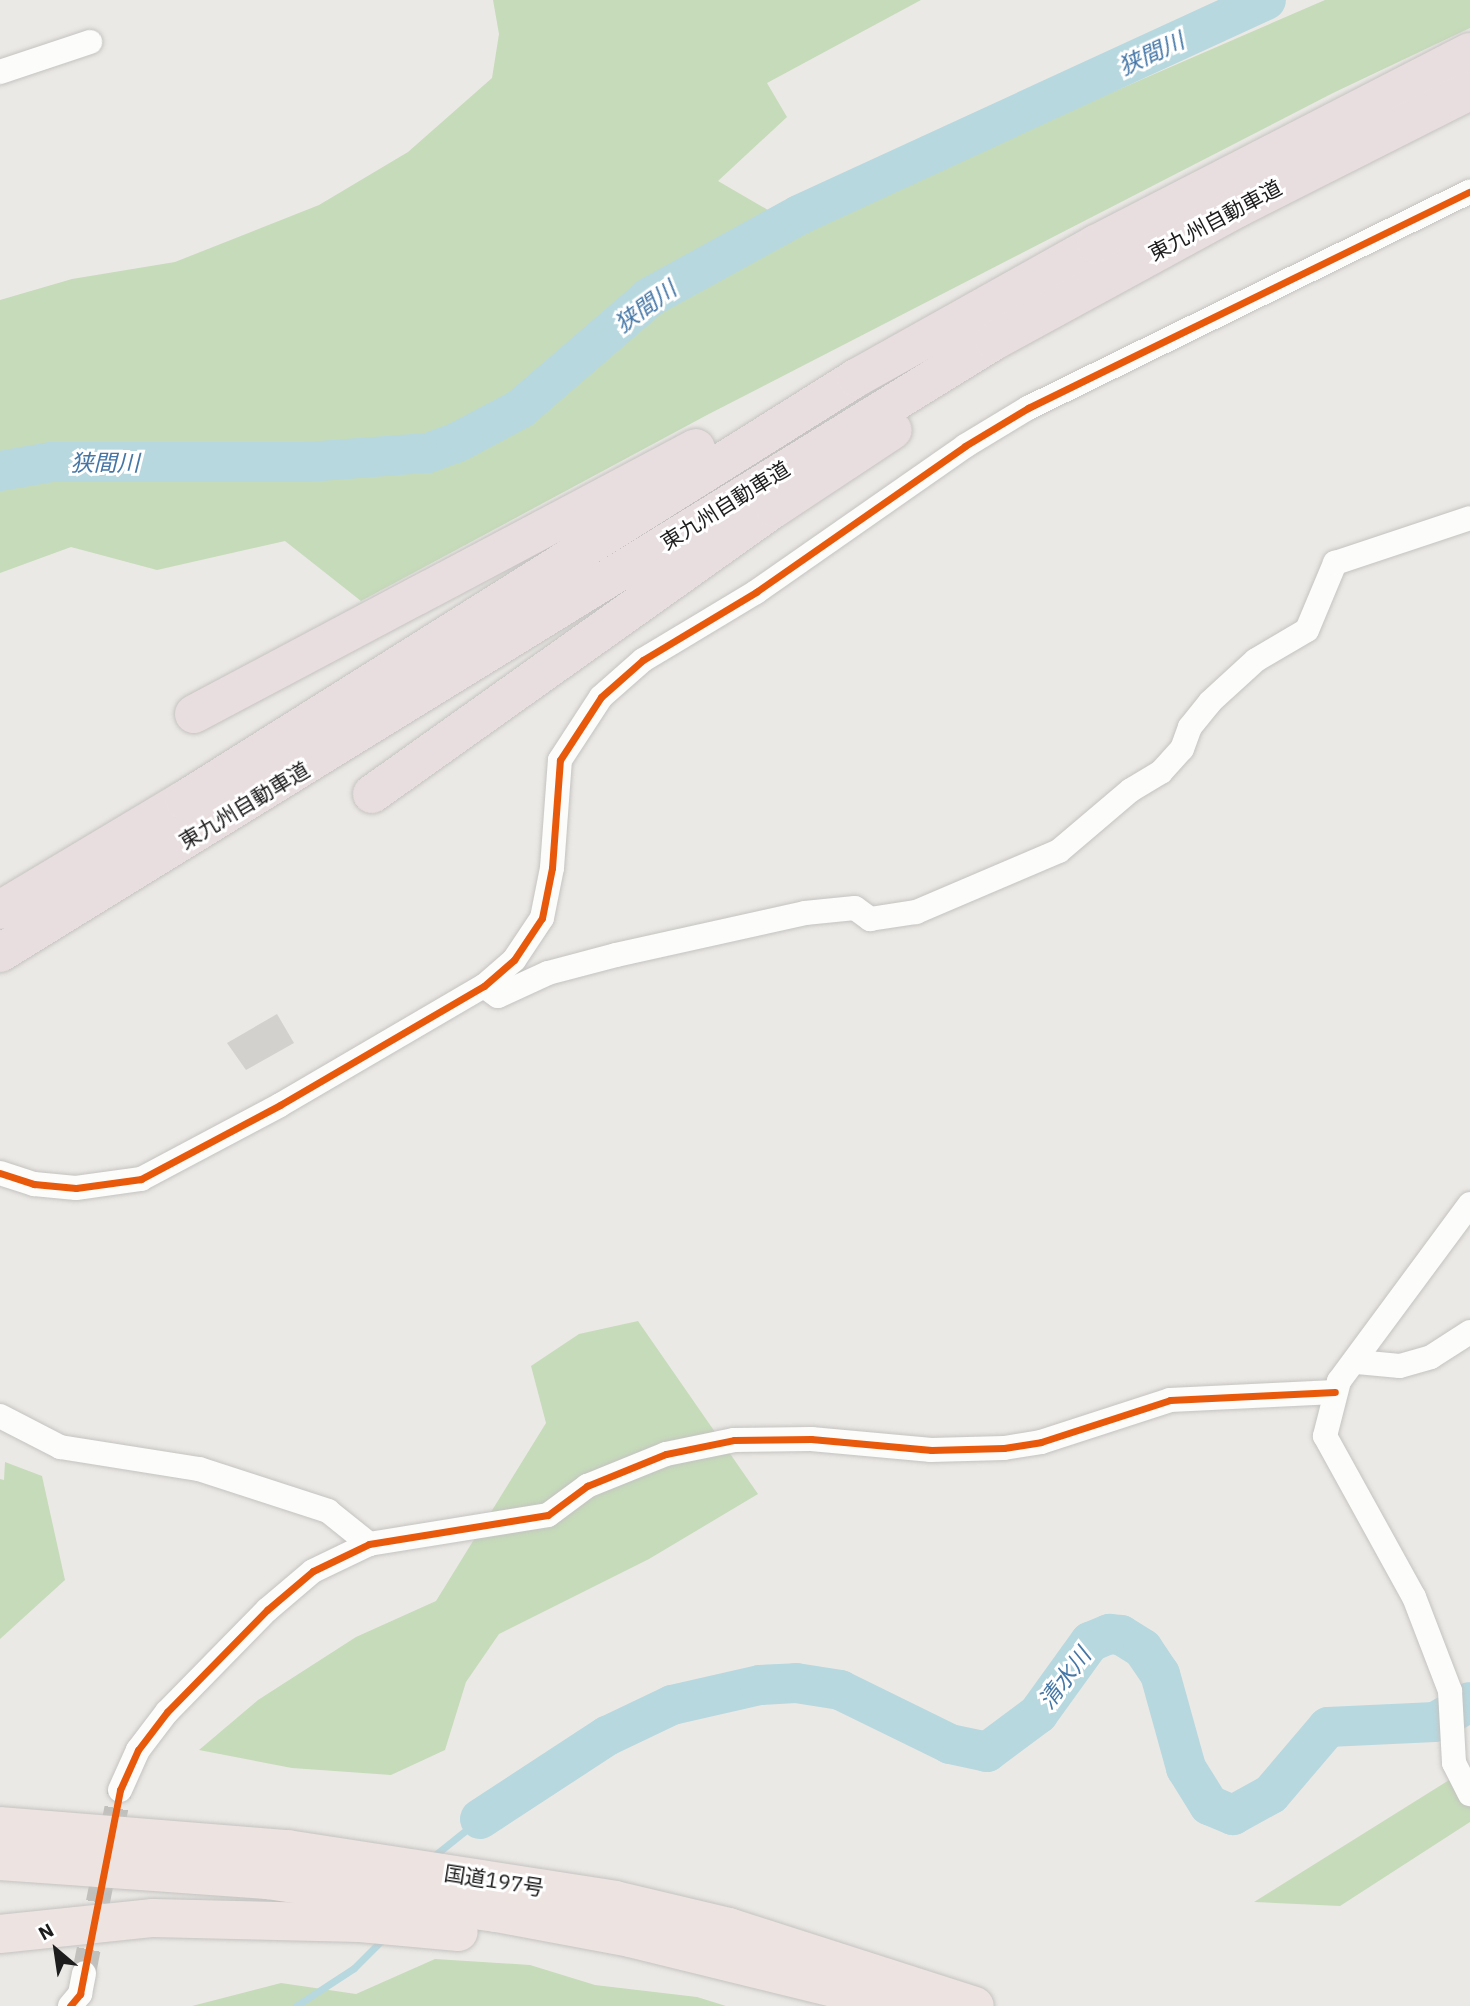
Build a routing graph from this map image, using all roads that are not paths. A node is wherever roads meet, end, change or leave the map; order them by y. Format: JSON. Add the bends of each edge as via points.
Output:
{"nodes":[{"id":1,"x":90,"y":42,"type":"dead end"},
{"id":2,"x":1470,"y":52,"type":"edge"},
{"id":3,"x":0,"y":72,"type":"edge"},
{"id":4,"x":1470,"y":91,"type":"edge"},
{"id":5,"x":1342,"y":155,"type":"junction"},
{"id":6,"x":1470,"y":191,"type":"edge"},
{"id":7,"x":984,"y":304,"type":"junction"},
{"id":8,"x":1470,"y":518,"type":"edge"},
{"id":9,"x":194,"y":713,"type":"dead end"},
{"id":10,"x":372,"y":794,"type":"dead end"},
{"id":11,"x":0,"y":910,"type":"edge"},
{"id":12,"x":0,"y":953,"type":"edge"},
{"id":13,"x":484,"y":986,"type":"junction"},
{"id":14,"x":0,"y":1172,"type":"edge"},
{"id":15,"x":1470,"y":1204,"type":"edge"},
{"id":16,"x":1470,"y":1332,"type":"edge"},
{"id":17,"x":1357,"y":1362,"type":"junction"},
{"id":18,"x":1335,"y":1392,"type":"junction"},
{"id":19,"x":0,"y":1416,"type":"edge"},
{"id":20,"x":369,"y":1544,"type":"junction"},
{"id":21,"x":120,"y":1790,"type":"tunnel mouth"},
{"id":22,"x":1470,"y":1794,"type":"edge"},
{"id":23,"x":9,"y":1825,"type":"edge"},
{"id":24,"x":0,"y":1861,"type":"edge"},
{"id":25,"x":0,"y":1934,"type":"edge"},
{"id":26,"x":84,"y":1973,"type":"tunnel mouth"},
{"id":27,"x":777,"y":1975,"type":"junction"},
{"id":28,"x":70,"y":2006,"type":"edge"},
{"id":29,"x":907,"y":2006,"type":"edge"},
{"id":30,"x":975,"y":2006,"type":"edge"}],
"edges":[{"from":1,"to":3,"type":"street"},
{"from":2,"to":7,"type":"highway","name":"東九州自動車道"},
{"from":4,"to":5,"type":"highway","name":"東九州自動車道"},
{"from":5,"to":10,"type":"highway","via":[[977,374],[775,508]]},
{"from":5,"to":12,"type":"highway","name":"東九州自動車道","via":[[1119,271],[849,427],[477,663]]},
{"from":6,"to":13,"type":"street","via":[[1028,408],[965,446],[756,592],[643,660],[601,697],[560,760],[552,867],[542,918],[514,960]]},
{"from":7,"to":9,"type":"highway","via":[[803,391]]},
{"from":7,"to":11,"type":"highway","name":"東九州自動車道","via":[[680,486],[184,800]]},
{"from":8,"to":13,"type":"street","via":[[1335,563],[1307,630],[1256,660],[1210,702],[1190,727],[1182,749],[1161,772],[1131,790],[1059,851],[916,912],[870,919],[855,908],[805,914],[548,973],[498,996]]},
{"from":13,"to":14,"type":"street","via":[[141,1180],[76,1188],[34,1184]]},
{"from":15,"to":17,"type":"street"},
{"from":16,"to":17,"type":"street","via":[[1431,1357],[1400,1366]]},
{"from":17,"to":18,"type":"street"},
{"from":18,"to":20,"type":"street","via":[[1170,1400],[1041,1442],[1004,1448],[931,1450],[811,1439],[734,1440],[666,1454],[587,1486],[548,1515]]},
{"from":18,"to":22,"type":"street","via":[[1325,1436],[1414,1597],[1450,1690],[1454,1763]]},
{"from":19,"to":20,"type":"street","via":[[60,1447],[199,1469],[328,1511]]},
{"from":20,"to":21,"type":"street","via":[[313,1571],[267,1610],[167,1712],[138,1750]]},
{"from":23,"to":30,"type":"highway","name":"国道197号","via":[[287,1849],[615,1900],[729,1927]]},
{"from":24,"to":27,"type":"highway","name":"国道197号","via":[[267,1880],[407,1900],[581,1928]]},
{"from":25,"to":27,"type":"highway","via":[[153,1918],[360,1923],[520,1938]]},
{"from":26,"to":28,"type":"street","via":[[80,1994]]},
{"from":27,"to":29,"type":"highway","name":"国道197号"}]}
